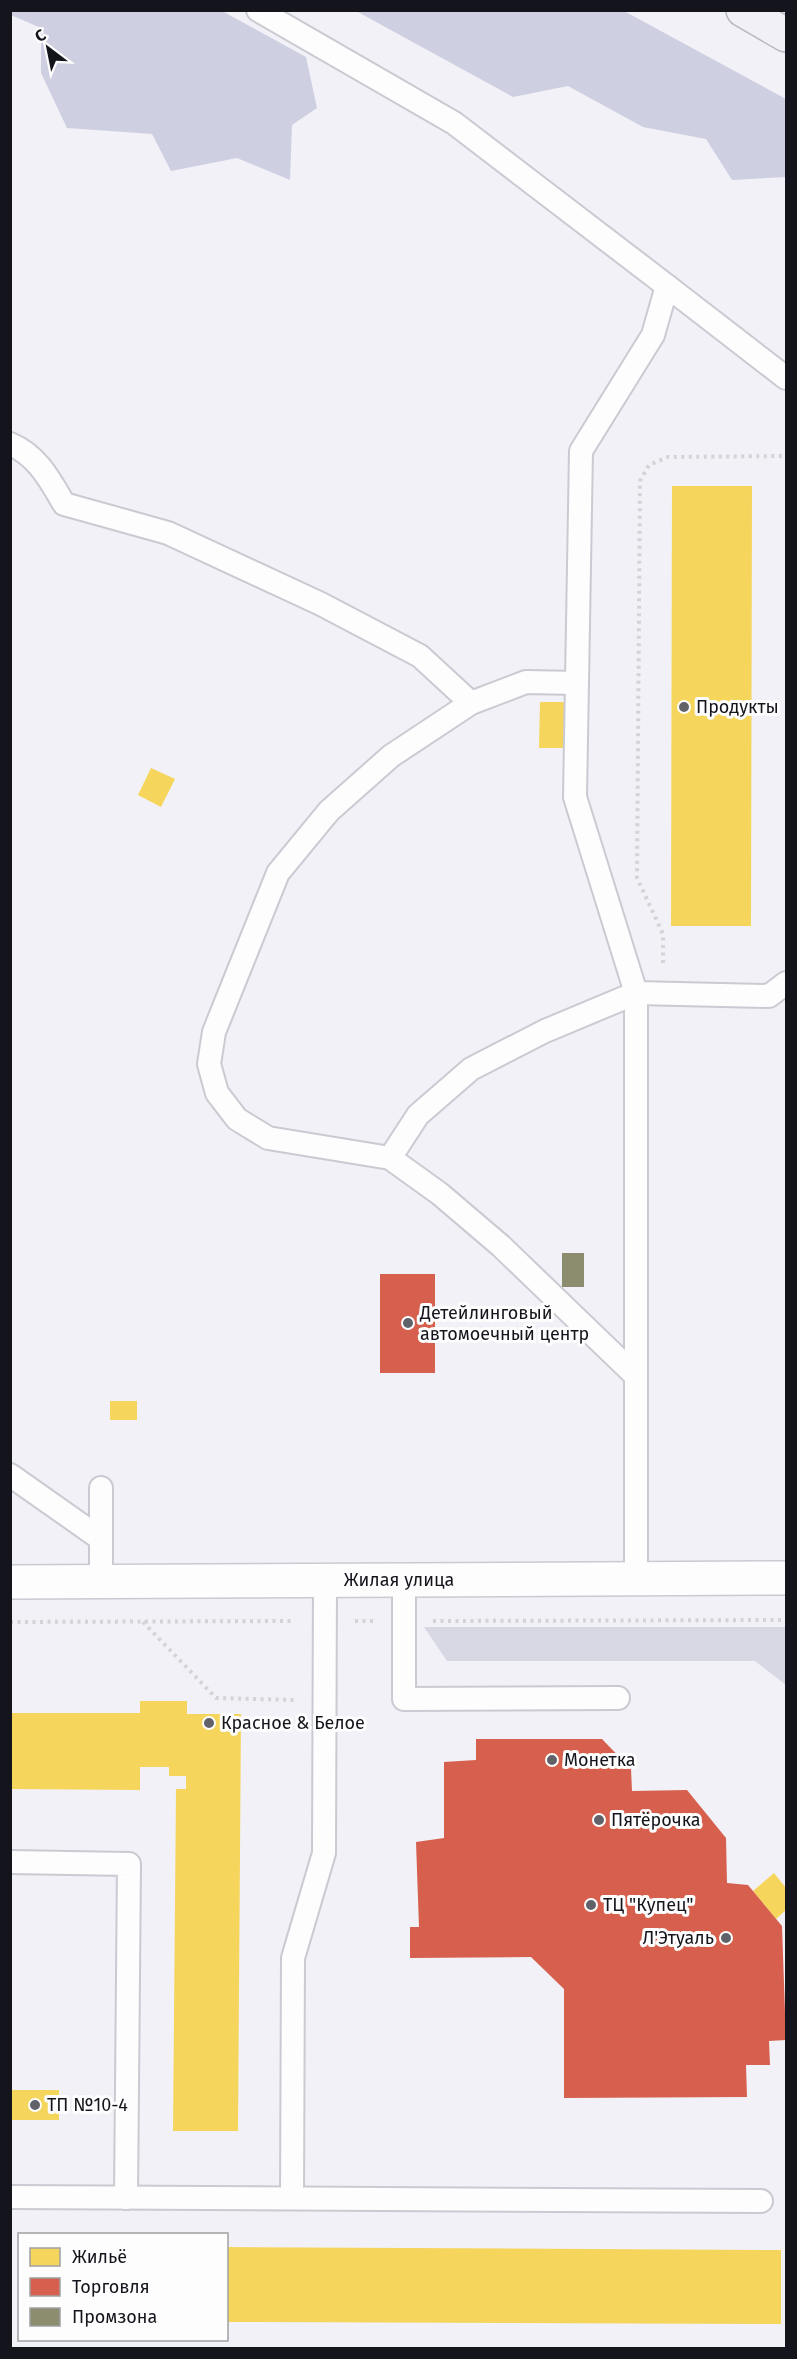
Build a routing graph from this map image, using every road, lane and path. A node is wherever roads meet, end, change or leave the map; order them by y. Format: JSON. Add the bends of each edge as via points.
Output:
{"nodes":[{"id":1,"x":258,"y":10,"type":"edge"},
{"id":2,"x":742,"y":10,"type":"edge"},
{"id":3,"x":786,"y":35,"type":"edge"},
{"id":4,"x":667,"y":286,"type":"junction"},
{"id":5,"x":786,"y":378,"type":"edge"},
{"id":6,"x":10,"y":444,"type":"edge"},
{"id":7,"x":786,"y":456,"type":"edge"},
{"id":8,"x":577,"y":683,"type":"junction"},
{"id":9,"x":471,"y":703,"type":"junction"},
{"id":10,"x":786,"y":983,"type":"edge"},
{"id":11,"x":636,"y":993,"type":"junction"},
{"id":12,"x":662,"y":994,"type":"junction"},
{"id":13,"x":390,"y":1158,"type":"junction"},
{"id":14,"x":636,"y":1376,"type":"junction"},
{"id":15,"x":10,"y":1475,"type":"edge"},
{"id":16,"x":101,"y":1488,"type":"dead end"},
{"id":17,"x":101,"y":1539,"type":"junction"},
{"id":18,"x":636,"y":1578,"type":"junction"},
{"id":19,"x":786,"y":1578,"type":"edge"},
{"id":20,"x":325,"y":1580,"type":"junction"},
{"id":21,"x":404,"y":1580,"type":"junction"},
{"id":22,"x":10,"y":1582,"type":"edge"},
{"id":23,"x":101,"y":1582,"type":"junction"},
{"id":24,"x":143,"y":1622,"type":"dead end"},
{"id":25,"x":618,"y":1698,"type":"dead end"},
{"id":26,"x":325,"y":1701,"type":"junction"},
{"id":27,"x":10,"y":1862,"type":"edge"},
{"id":28,"x":10,"y":2198,"type":"edge"},
{"id":29,"x":126,"y":2198,"type":"junction"},
{"id":30,"x":292,"y":2198,"type":"junction"},
{"id":31,"x":761,"y":2201,"type":"dead end"}],
"edges":[{"from":1,"to":4,"type":"lane","via":[[454,123]]},
{"from":2,"to":3,"type":"main road"},
{"from":4,"to":5,"type":"lane"},
{"from":4,"to":8,"type":"lane","via":[[653,335],[581,450]]},
{"from":6,"to":9,"type":"lane","via":[[42,467],[64,504],[168,533],[321,604],[420,656]]},
{"from":7,"to":12,"type":"path","via":[[668,457],[649,465],[640,481],[637,878],[663,934]]},
{"from":8,"to":9,"type":"lane","via":[[525,682]]},
{"from":8,"to":11,"type":"lane","via":[[575,797]]},
{"from":9,"to":13,"type":"lane","via":[[382,764],[329,811],[278,873],[214,1032],[209,1064],[214,1083],[237,1119],[268,1138]]},
{"from":10,"to":12,"type":"lane","via":[[769,996]]},
{"from":11,"to":12,"type":"lane"},
{"from":11,"to":13,"type":"lane","via":[[545,1030],[471,1069],[418,1115]]},
{"from":11,"to":14,"type":"lane"},
{"from":13,"to":14,"type":"lane","via":[[501,1246]]},
{"from":14,"to":18,"type":"lane"},
{"from":15,"to":17,"type":"lane"},
{"from":16,"to":17,"type":"lane"},
{"from":17,"to":23,"type":"lane"},
{"from":18,"to":19,"type":"main road","name":"Жилая улица"},
{"from":18,"to":21,"type":"main road","name":"Жилая улица"},
{"from":20,"to":21,"type":"main road","name":"Жилая улица"},
{"from":20,"to":23,"type":"main road","name":"Жилая улица"},
{"from":20,"to":26,"type":"lane"},
{"from":21,"to":25,"type":"lane","via":[[404,1700]]},
{"from":22,"to":23,"type":"main road","name":"Жилая улица"},
{"from":24,"to":26,"type":"path","via":[[216,1698]]},
{"from":26,"to":30,"type":"lane","via":[[324,1852],[294,1958]]},
{"from":27,"to":29,"type":"lane","via":[[129,1863]]},
{"from":28,"to":29,"type":"lane"},
{"from":29,"to":30,"type":"lane"},
{"from":30,"to":31,"type":"lane"}]}
